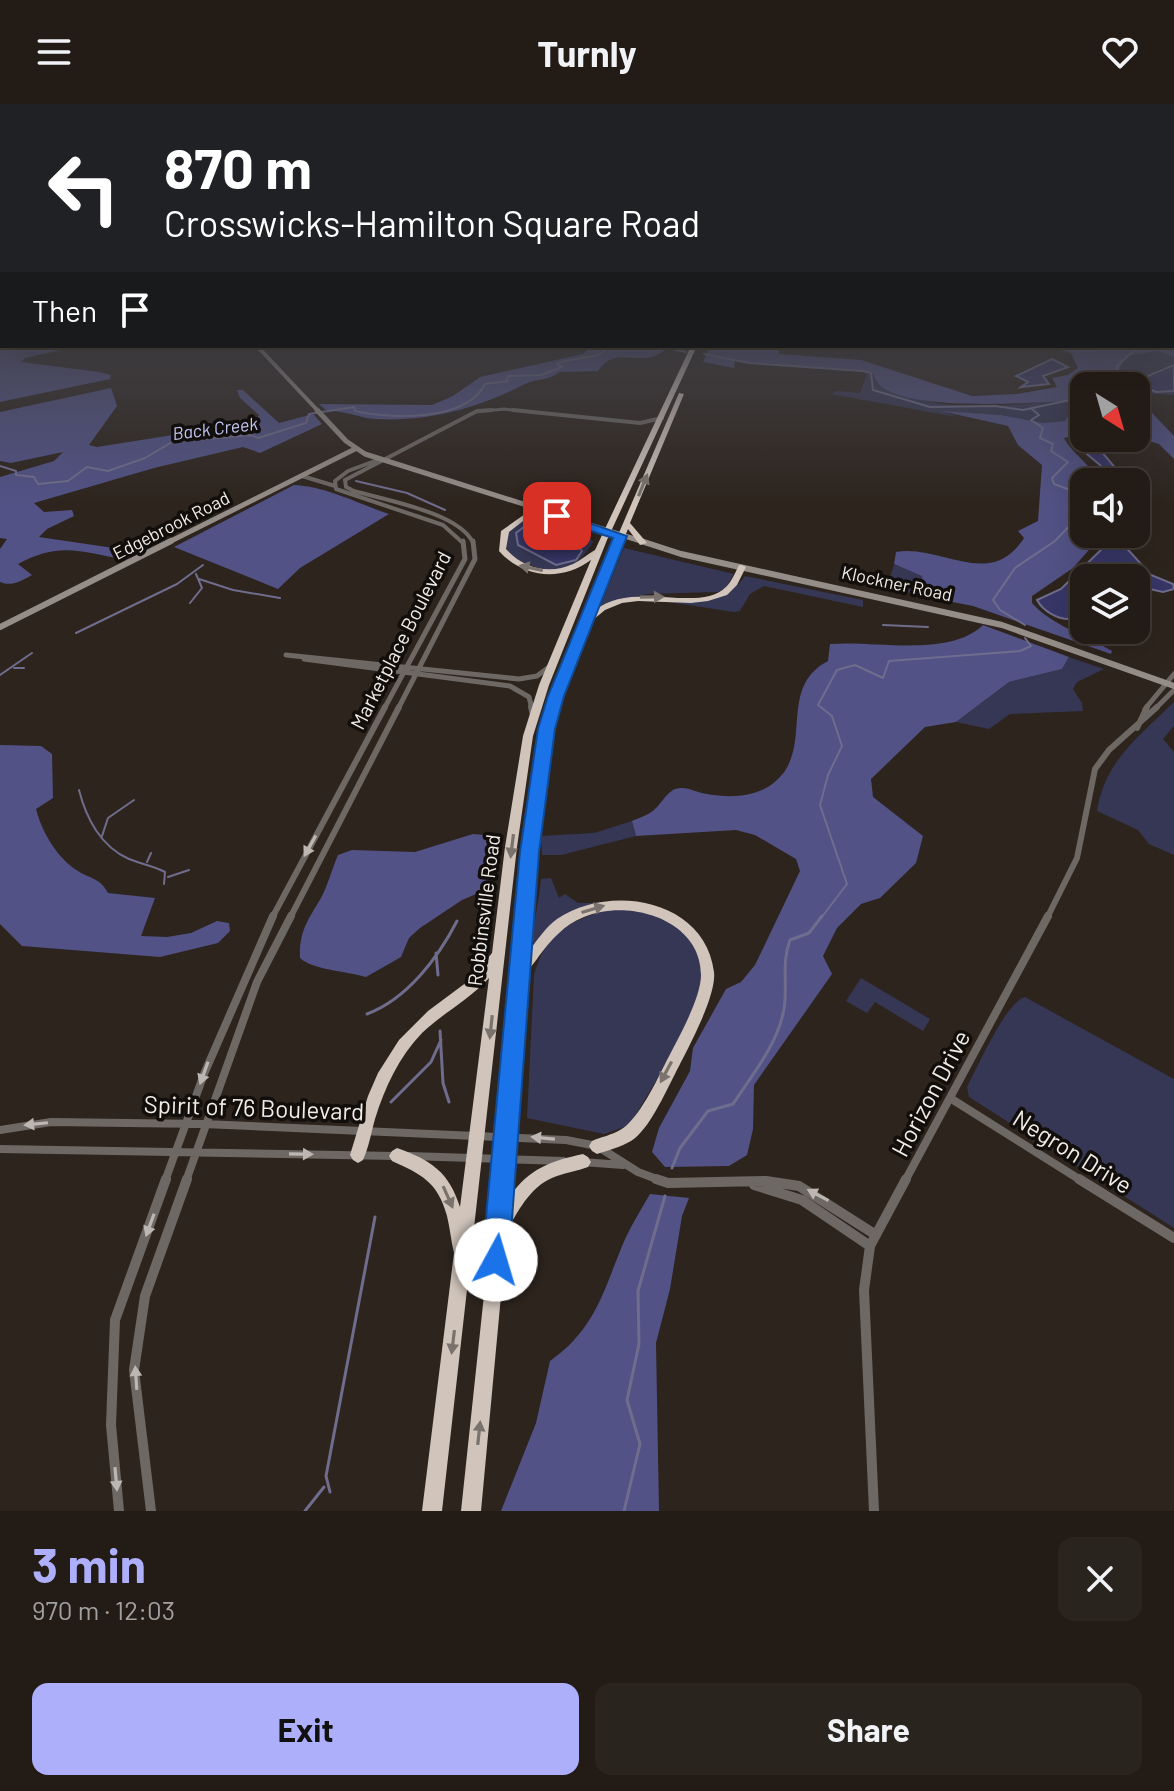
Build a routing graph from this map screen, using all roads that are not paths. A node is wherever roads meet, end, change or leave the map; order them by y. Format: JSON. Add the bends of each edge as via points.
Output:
{"nodes":[{"id":1,"x":282,"y":373,"type":"edge"},
{"id":2,"x":682,"y":373,"type":"edge"},
{"id":3,"x":688,"y":373,"type":"edge"},
{"id":4,"x":662,"y":418,"type":"junction"},
{"id":5,"x":640,"y":423,"type":"junction"},
{"id":6,"x":660,"y":432,"type":"junction"},
{"id":7,"x":353,"y":447,"type":"junction"},
{"id":8,"x":365,"y":454,"type":"junction"},
{"id":9,"x":338,"y":457,"type":"junction"},
{"id":10,"x":380,"y":459,"type":"junction"},
{"id":11,"x":302,"y":476,"type":"junction"},
{"id":12,"x":345,"y":480,"type":"junction"},
{"id":13,"x":335,"y":484,"type":"junction"},
{"id":14,"x":567,"y":519,"type":"junction"},
{"id":15,"x":626,"y":522,"type":"junction"},
{"id":16,"x":607,"y":532,"type":"junction"},
{"id":17,"x":620,"y":536,"type":"junction"},
{"id":18,"x":643,"y":543,"type":"junction"},
{"id":19,"x":601,"y":546,"type":"junction"},
{"id":20,"x":742,"y":567,"type":"junction"},
{"id":21,"x":583,"y":626,"type":"junction"},
{"id":22,"x":0,"y":627,"type":"edge"},
{"id":23,"x":554,"y":662,"type":"junction"},
{"id":24,"x":406,"y":669,"type":"junction"},
{"id":25,"x":418,"y":670,"type":"junction"},
{"id":26,"x":1174,"y":674,"type":"edge"},
{"id":27,"x":1172,"y":686,"type":"edge"},
{"id":28,"x":533,"y":718,"type":"junction"},
{"id":29,"x":1137,"y":728,"type":"junction"},
{"id":30,"x":500,"y":949,"type":"junction"},
{"id":31,"x":520,"y":971,"type":"junction"},
{"id":32,"x":950,"y":1098,"type":"junction"},
{"id":33,"x":187,"y":1124,"type":"junction"},
{"id":34,"x":204,"y":1124,"type":"junction"},
{"id":35,"x":0,"y":1130,"type":"edge"},
{"id":36,"x":364,"y":1130,"type":"junction"},
{"id":37,"x":479,"y":1135,"type":"junction"},
{"id":38,"x":508,"y":1135,"type":"junction"},
{"id":39,"x":597,"y":1146,"type":"junction"},
{"id":40,"x":0,"y":1149,"type":"edge"},
{"id":41,"x":177,"y":1152,"type":"junction"},
{"id":42,"x":195,"y":1152,"type":"junction"},
{"id":43,"x":358,"y":1155,"type":"junction"},
{"id":44,"x":397,"y":1156,"type":"junction"},
{"id":45,"x":476,"y":1157,"type":"junction"},
{"id":46,"x":506,"y":1160,"type":"junction"},
{"id":47,"x":583,"y":1162,"type":"junction"},
{"id":48,"x":627,"y":1165,"type":"junction"},
{"id":49,"x":750,"y":1184,"type":"junction"},
{"id":50,"x":499,"y":1229,"type":"junction"},
{"id":51,"x":876,"y":1235,"type":"junction"},
{"id":52,"x":1174,"y":1238,"type":"edge"},
{"id":53,"x":870,"y":1246,"type":"junction"},
{"id":54,"x":463,"y":1265,"type":"junction"},
{"id":55,"x":119,"y":1511,"type":"edge"},
{"id":56,"x":151,"y":1511,"type":"edge"},
{"id":57,"x":432,"y":1511,"type":"edge"},
{"id":58,"x":471,"y":1511,"type":"edge"},
{"id":59,"x":874,"y":1511,"type":"edge"}],
"edges":[{"from":1,"to":7,"type":"main road"},
{"from":2,"to":4,"type":"highway"},
{"from":3,"to":6,"type":"highway","name":"Robbinsville Road"},
{"from":4,"to":5,"type":"street"},
{"from":4,"to":6,"type":"highway"},
{"from":5,"to":6,"type":"street"},
{"from":5,"to":10,"type":"street","via":[[488,409],[462,416]]},
{"from":15,"to":6,"type":"highway","name":"Robbinsville Road","one_way":true},
{"from":6,"to":16,"type":"highway","name":"Robbinsville Road"},
{"from":7,"to":8,"type":"main road","name":"Klockner Road"},
{"from":7,"to":9,"type":"main road","name":"Edgebrook Road"},
{"from":8,"to":9,"type":"main road"},
{"from":8,"to":10,"type":"main road","name":"Klockner Road"},
{"from":9,"to":11,"type":"main road","name":"Edgebrook Road"},
{"from":10,"to":12,"type":"street"},
{"from":10,"to":13,"type":"street","via":[[348,471]]},
{"from":10,"to":14,"type":"main road","name":"Klockner Road"},
{"from":11,"to":13,"type":"street"},
{"from":11,"to":22,"type":"main road","name":"Edgebrook Road"},
{"from":12,"to":13,"type":"street"},
{"from":12,"to":25,"type":"street","name":"Marketplace Boulevard","via":[[354,491],[454,523],[473,540],[475,559]]},
{"from":13,"to":24,"type":"street","name":"Marketplace Boulevard","via":[[343,494],[443,525],[463,541],[465,559]]},
{"from":14,"to":16,"type":"main road","name":"Klockner Road"},
{"from":19,"to":14,"type":"highway","one_way":true,"via":[[578,566],[541,572],[520,567],[502,549],[505,531],[525,516]]},
{"from":15,"to":17,"type":"highway","name":"Robbinsville Road"},
{"from":15,"to":18,"type":"highway"},
{"from":16,"to":17,"type":"main road","name":"Klockner Road"},
{"from":16,"to":19,"type":"highway","name":"Robbinsville Road"},
{"from":17,"to":18,"type":"main road","name":"Klockner Road"},
{"from":17,"to":21,"type":"highway","name":"Robbinsville Road"},
{"from":18,"to":20,"type":"main road","name":"Klockner Road"},
{"from":19,"to":23,"type":"highway","name":"Robbinsville Road"},
{"from":21,"to":20,"type":"highway","one_way":true,"via":[[620,601],[724,592]]},
{"from":20,"to":27,"type":"main road","name":"Klockner Road","via":[[988,621]]},
{"from":21,"to":31,"type":"highway","name":"Robbinsville Road","via":[[547,729]]},
{"from":23,"to":25,"type":"street","via":[[537,676],[519,679]]},
{"from":23,"to":28,"type":"highway","name":"Robbinsville Road"},
{"from":24,"to":24,"type":"street","via":[[286,655]]},
{"from":24,"to":25,"type":"street"},
{"from":24,"to":33,"type":"street","name":"Marketplace Boulevard","one_way":true,"via":[[258,943]]},
{"from":25,"to":28,"type":"street","via":[[517,688],[529,697]]},
{"from":25,"to":34,"type":"street","name":"Marketplace Boulevard","via":[[257,982]]},
{"from":26,"to":27,"type":"street"},
{"from":27,"to":29,"type":"street","name":"Horizon Drive"},
{"from":27,"to":29,"type":"street","name":"Horizon Drive","via":[[1145,709]]},
{"from":28,"to":30,"type":"highway","name":"Robbinsville Road","one_way":true},
{"from":29,"to":32,"type":"street","name":"Horizon Drive","via":[[1094,770],[1078,859]]},
{"from":30,"to":36,"type":"highway","via":[[483,979],[431,1016],[396,1051],[377,1085]]},
{"from":30,"to":37,"type":"highway","name":"Robbinsville Road","one_way":true},
{"from":31,"to":38,"type":"highway","name":"Robbinsville Road"},
{"from":31,"to":39,"type":"highway","one_way":true,"via":[[565,920],[615,903],[650,907],[671,917],[703,952],[708,983],[703,1003],[644,1113],[629,1134]]},
{"from":32,"to":51,"type":"street","name":"Horizon Drive"},
{"from":32,"to":52,"type":"street","name":"Negron Drive"},
{"from":33,"to":34,"type":"street","name":"Spirit of 76 Boulevard"},
{"from":33,"to":35,"type":"street","name":"Spirit of 76 Boulevard","one_way":true,"via":[[51,1122]]},
{"from":33,"to":41,"type":"street","name":"Marketplace Boulevard"},
{"from":34,"to":36,"type":"street","name":"Spirit of 76 Boulevard"},
{"from":34,"to":42,"type":"street","name":"Marketplace Boulevard"},
{"from":36,"to":37,"type":"street","name":"Spirit of 76 Boulevard"},
{"from":36,"to":43,"type":"highway"},
{"from":37,"to":38,"type":"street","name":"Spirit of 76 Boulevard"},
{"from":37,"to":45,"type":"highway","name":"Robbinsville Road"},
{"from":39,"to":38,"type":"street","one_way":true},
{"from":38,"to":46,"type":"highway","name":"Robbinsville Road"},
{"from":39,"to":48,"type":"street"},
{"from":40,"to":41,"type":"street","name":"Spirit of 76 Boulevard"},
{"from":41,"to":42,"type":"street","name":"Spirit of 76 Boulevard"},
{"from":41,"to":55,"type":"street","name":"Marketplace Boulevard","one_way":true,"via":[[115,1320],[111,1425]]},
{"from":42,"to":43,"type":"street","name":"Spirit of 76 Boulevard","one_way":true},
{"from":56,"to":42,"type":"street","name":"Marketplace Boulevard","one_way":true,"via":[[134,1370],[145,1296]]},
{"from":43,"to":44,"type":"street","name":"Spirit of 76 Boulevard"},
{"from":44,"to":45,"type":"street","name":"Spirit of 76 Boulevard"},
{"from":44,"to":54,"type":"highway","one_way":true,"via":[[418,1161],[448,1192]]},
{"from":45,"to":46,"type":"street","name":"Spirit of 76 Boulevard"},
{"from":45,"to":54,"type":"highway","name":"Robbinsville Road"},
{"from":46,"to":47,"type":"street","name":"Spirit of 76 Boulevard"},
{"from":46,"to":50,"type":"highway","name":"Robbinsville Road"},
{"from":47,"to":48,"type":"street","name":"Spirit of 76 Boulevard"},
{"from":47,"to":50,"type":"highway","via":[[553,1167],[532,1179]]},
{"from":48,"to":49,"type":"street","via":[[668,1183]]},
{"from":51,"to":49,"type":"street","one_way":true,"via":[[815,1193],[782,1181]]},
{"from":49,"to":53,"type":"street","via":[[802,1200]]},
{"from":58,"to":50,"type":"highway","name":"Robbinsville Road","one_way":true},
{"from":51,"to":53,"type":"street","name":"Horizon Drive"},
{"from":53,"to":59,"type":"street","name":"Horizon Drive","via":[[864,1281]]},
{"from":54,"to":57,"type":"highway","name":"Robbinsville Road","one_way":true}]}
